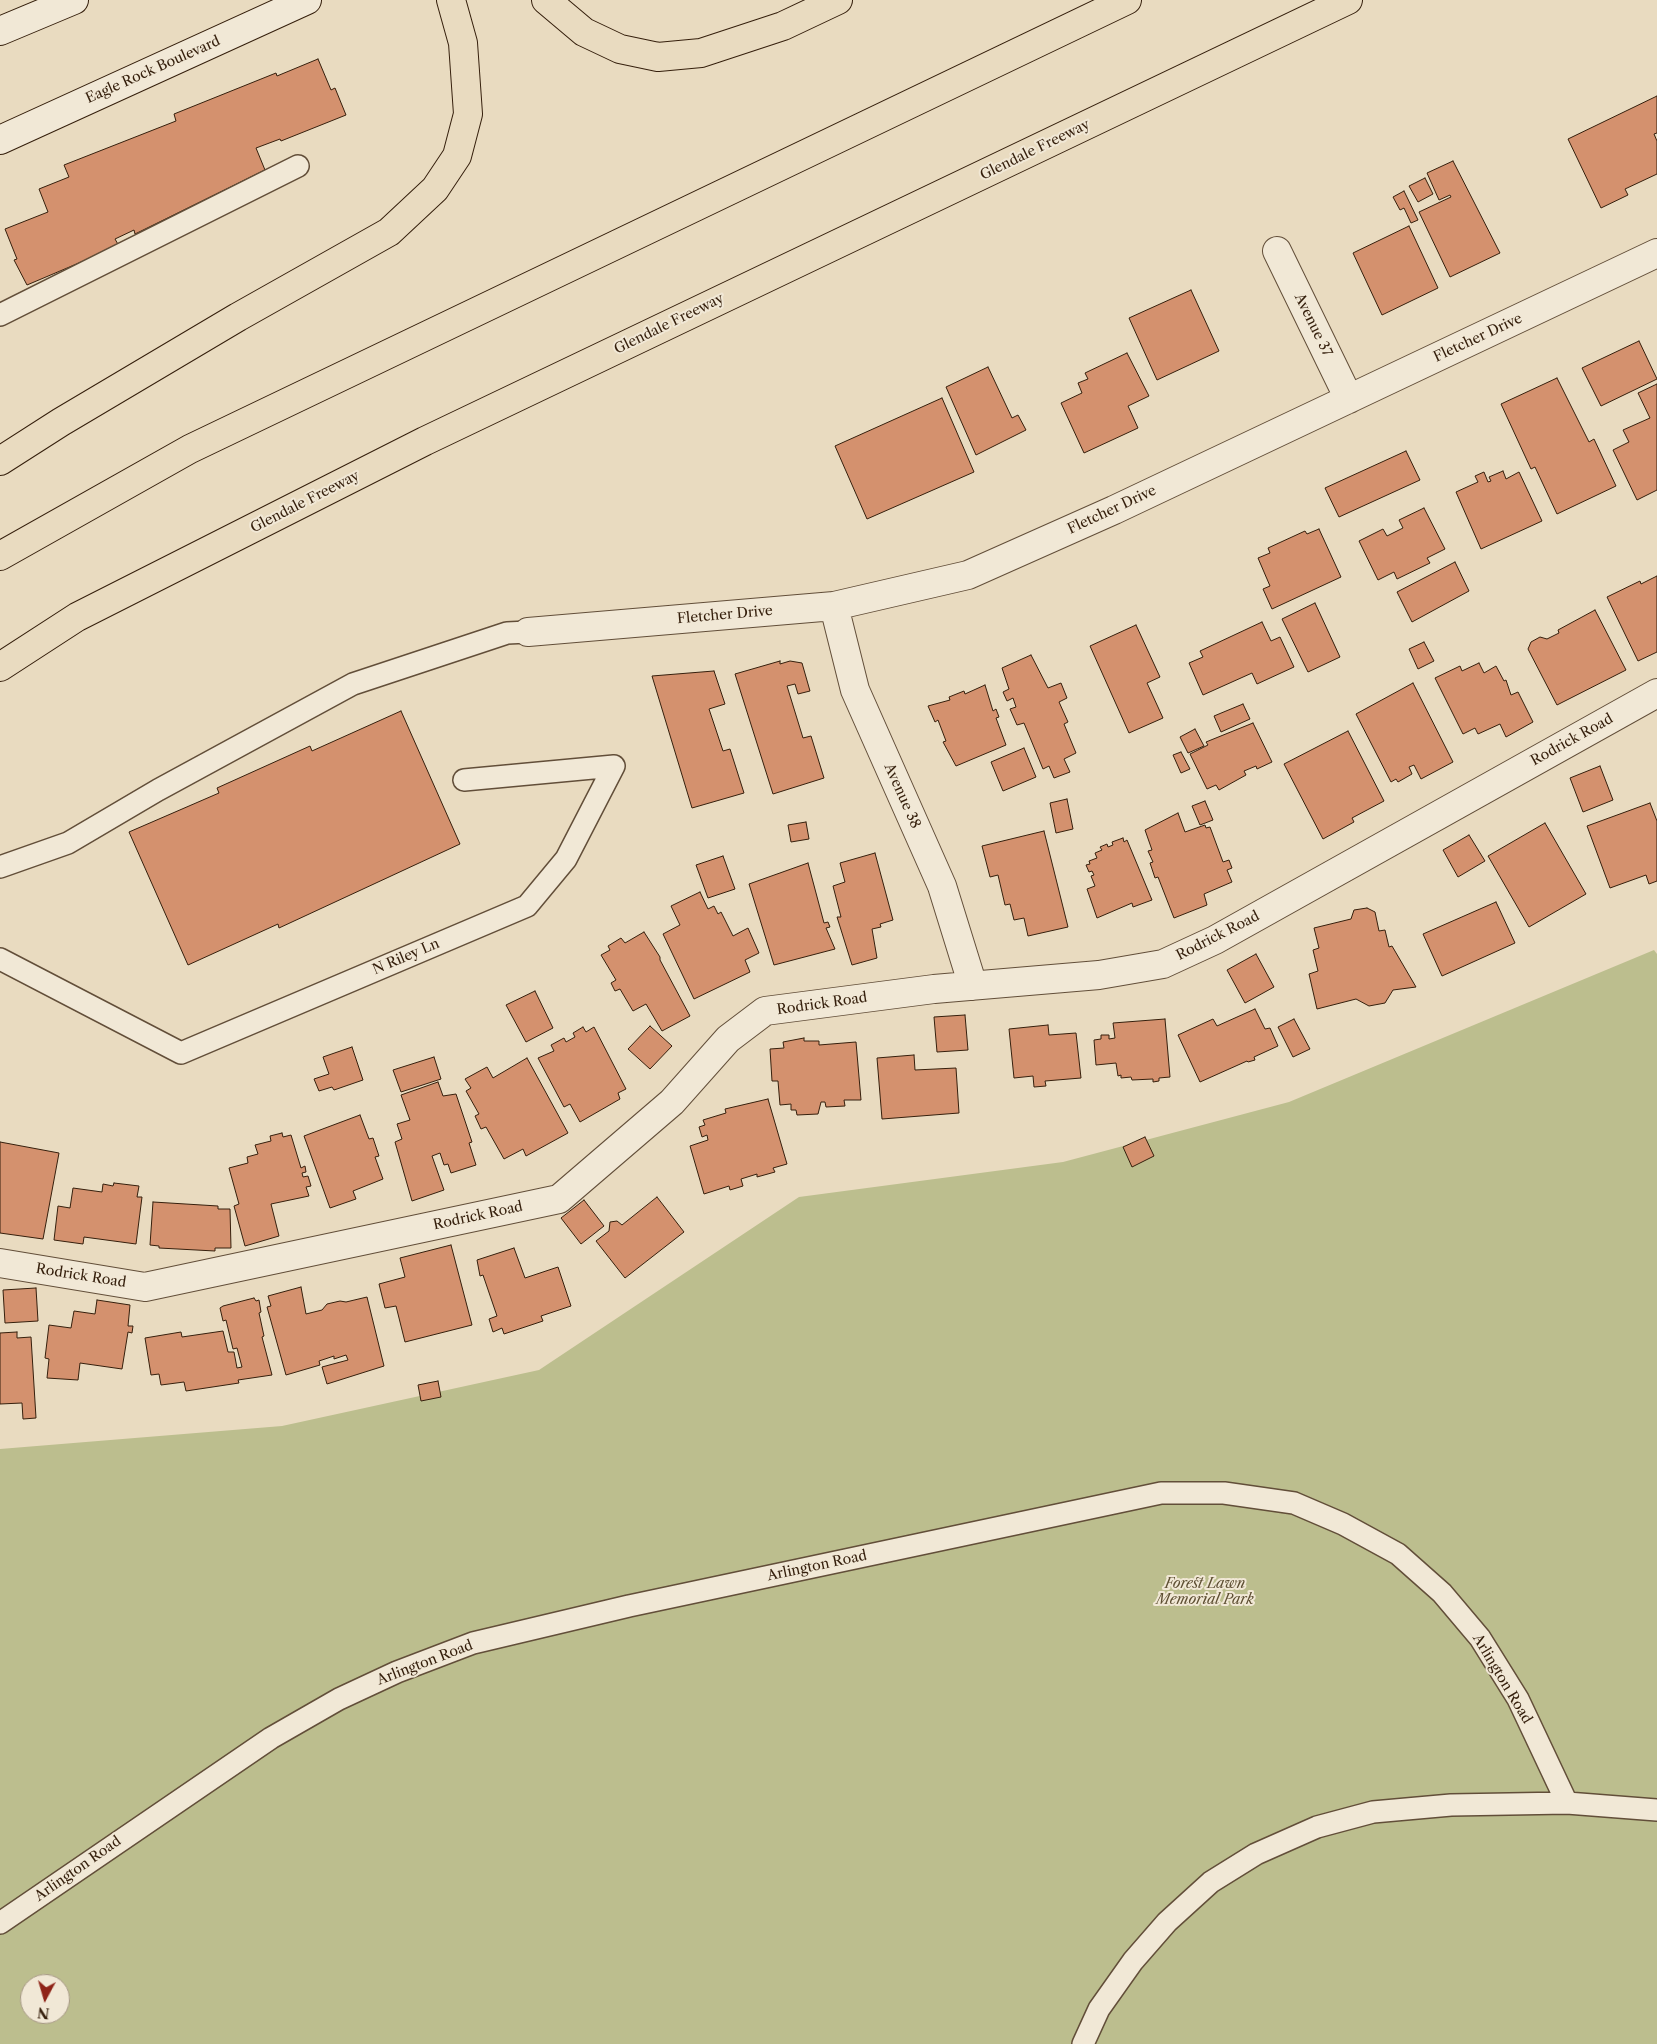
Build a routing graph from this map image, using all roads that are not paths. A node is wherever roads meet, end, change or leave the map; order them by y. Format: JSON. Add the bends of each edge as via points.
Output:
{"nodes":[{"id":1,"x":74,"y":0,"type":"edge"},
{"id":2,"x":307,"y":0,"type":"edge"},
{"id":3,"x":451,"y":0,"type":"edge"},
{"id":4,"x":546,"y":0,"type":"edge"},
{"id":5,"x":838,"y":0,"type":"edge"},
{"id":6,"x":1127,"y":0,"type":"edge"},
{"id":7,"x":1348,"y":0,"type":"edge"},
{"id":8,"x":0,"y":31,"type":"edge"},
{"id":9,"x":0,"y":140,"type":"edge"},
{"id":10,"x":298,"y":166,"type":"dead end"},
{"id":11,"x":1277,"y":251,"type":"dead end"},
{"id":12,"x":1657,"y":253,"type":"edge"},
{"id":13,"x":0,"y":315,"type":"edge"},
{"id":14,"x":1349,"y":398,"type":"junction"},
{"id":15,"x":0,"y":461,"type":"edge"},
{"id":16,"x":0,"y":556,"type":"edge"},
{"id":17,"x":834,"y":606,"type":"junction"},
{"id":18,"x":528,"y":632,"type":"joint"},
{"id":19,"x":0,"y":667,"type":"edge"},
{"id":20,"x":1657,"y":693,"type":"edge"},
{"id":21,"x":464,"y":780,"type":"dead end"},
{"id":22,"x":0,"y":866,"type":"edge"},
{"id":23,"x":0,"y":959,"type":"edge"},
{"id":24,"x":973,"y":986,"type":"junction"},
{"id":25,"x":0,"y":1263,"type":"edge"},
{"id":26,"x":1567,"y":1803,"type":"junction"},
{"id":27,"x":1657,"y":1810,"type":"edge"},
{"id":28,"x":0,"y":1923,"type":"edge"},
{"id":29,"x":1083,"y":2044,"type":"edge"}],
"edges":[{"from":1,"to":8,"type":"street"},
{"from":2,"to":9,"type":"street","name":"Eagle Rock Boulevard"},
{"from":3,"to":15,"type":"highway","via":[[463,42],[468,114],[457,156],[435,189],[389,232],[238,316]]},
{"from":4,"to":5,"type":"highway","via":[[584,32],[620,49],[658,57],[701,53],[783,26]]},
{"from":6,"to":16,"type":"highway","via":[[190,449]]},
{"from":7,"to":19,"type":"highway","name":"Glendale Freeway","via":[[425,441],[78,617]]},
{"from":10,"to":13,"type":"lane"},
{"from":11,"to":14,"type":"street","name":"Avenue 37"},
{"from":12,"to":14,"type":"street","name":"Fletcher Drive"},
{"from":14,"to":17,"type":"street","name":"Fletcher Drive","via":[[1114,510],[968,575]]},
{"from":17,"to":18,"type":"street","name":"Fletcher Drive"},
{"from":17,"to":24,"type":"street","name":"Avenue 38","via":[[855,690],[942,886]]},
{"from":18,"to":22,"type":"lane","via":[[507,633],[353,684],[68,843]]},
{"from":20,"to":24,"type":"street","name":"Rodrick Road","via":[[1223,935],[1163,964],[1099,976]]},
{"from":21,"to":23,"type":"lane","name":"N Riley Ln","via":[[614,766],[566,859],[527,906],[181,1053]]},
{"from":24,"to":25,"type":"street","name":"Rodrick Road","via":[[765,1011],[728,1039],[672,1102],[559,1199],[145,1287]]},
{"from":26,"to":27,"type":"lane"},
{"from":26,"to":28,"type":"lane","name":"Arlington Road","via":[[1518,1699],[1480,1638],[1442,1593],[1398,1554],[1294,1503],[1224,1493],[1161,1494],[629,1606],[464,1646],[339,1699],[271,1738]]},
{"from":26,"to":29,"type":"lane","via":[[1451,1805],[1373,1812],[1317,1827],[1256,1854],[1211,1882],[1167,1922],[1110,1993]]}]}
